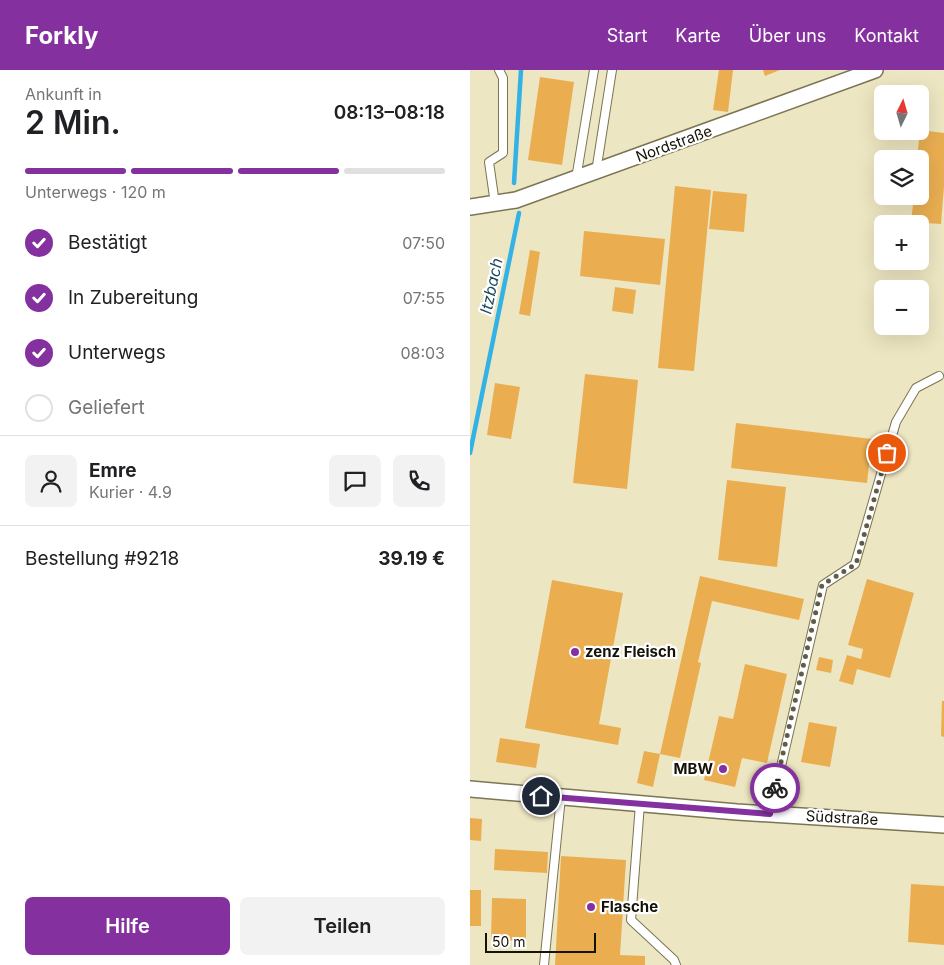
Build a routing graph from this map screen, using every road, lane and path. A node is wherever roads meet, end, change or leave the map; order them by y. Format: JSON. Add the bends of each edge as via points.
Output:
{"nodes":[{"id":1,"x":499,"y":70,"type":"edge"},
{"id":2,"x":594,"y":70,"type":"edge"},
{"id":3,"x":612,"y":70,"type":"edge"},
{"id":4,"x":875,"y":70,"type":"edge"},
{"id":5,"x":596,"y":172,"type":"junction"},
{"id":6,"x":576,"y":180,"type":"junction"},
{"id":7,"x":495,"y":204,"type":"junction"},
{"id":8,"x":470,"y":207,"type":"edge"},
{"id":9,"x":939,"y":376,"type":"dead end"},
{"id":10,"x":470,"y":789,"type":"edge"},
{"id":11,"x":561,"y":797,"type":"junction"},
{"id":12,"x":640,"y":804,"type":"junction"},
{"id":13,"x":770,"y":814,"type":"junction"},
{"id":14,"x":944,"y":825,"type":"edge"},
{"id":15,"x":544,"y":965,"type":"edge"},
{"id":16,"x":676,"y":965,"type":"edge"}],
"edges":[{"from":1,"to":7,"type":"lane","via":[[503,78],[503,153],[489,162]]},
{"from":2,"to":6,"type":"lane"},
{"from":3,"to":5,"type":"lane"},
{"from":4,"to":5,"type":"street","name":"Nordstraße"},
{"from":5,"to":6,"type":"street","name":"Nordstraße"},
{"from":6,"to":7,"type":"street","name":"Nordstraße"},
{"from":7,"to":8,"type":"street","name":"Nordstraße"},
{"from":9,"to":13,"type":"lane","via":[[916,388],[896,422],[856,564],[822,585]]},
{"from":10,"to":11,"type":"street","name":"Südstraße"},
{"from":11,"to":12,"type":"street","name":"Südstraße"},
{"from":11,"to":15,"type":"lane"},
{"from":12,"to":13,"type":"street","name":"Südstraße"},
{"from":12,"to":16,"type":"lane","via":[[631,920]]},
{"from":13,"to":14,"type":"street","name":"Südstraße"}]}
